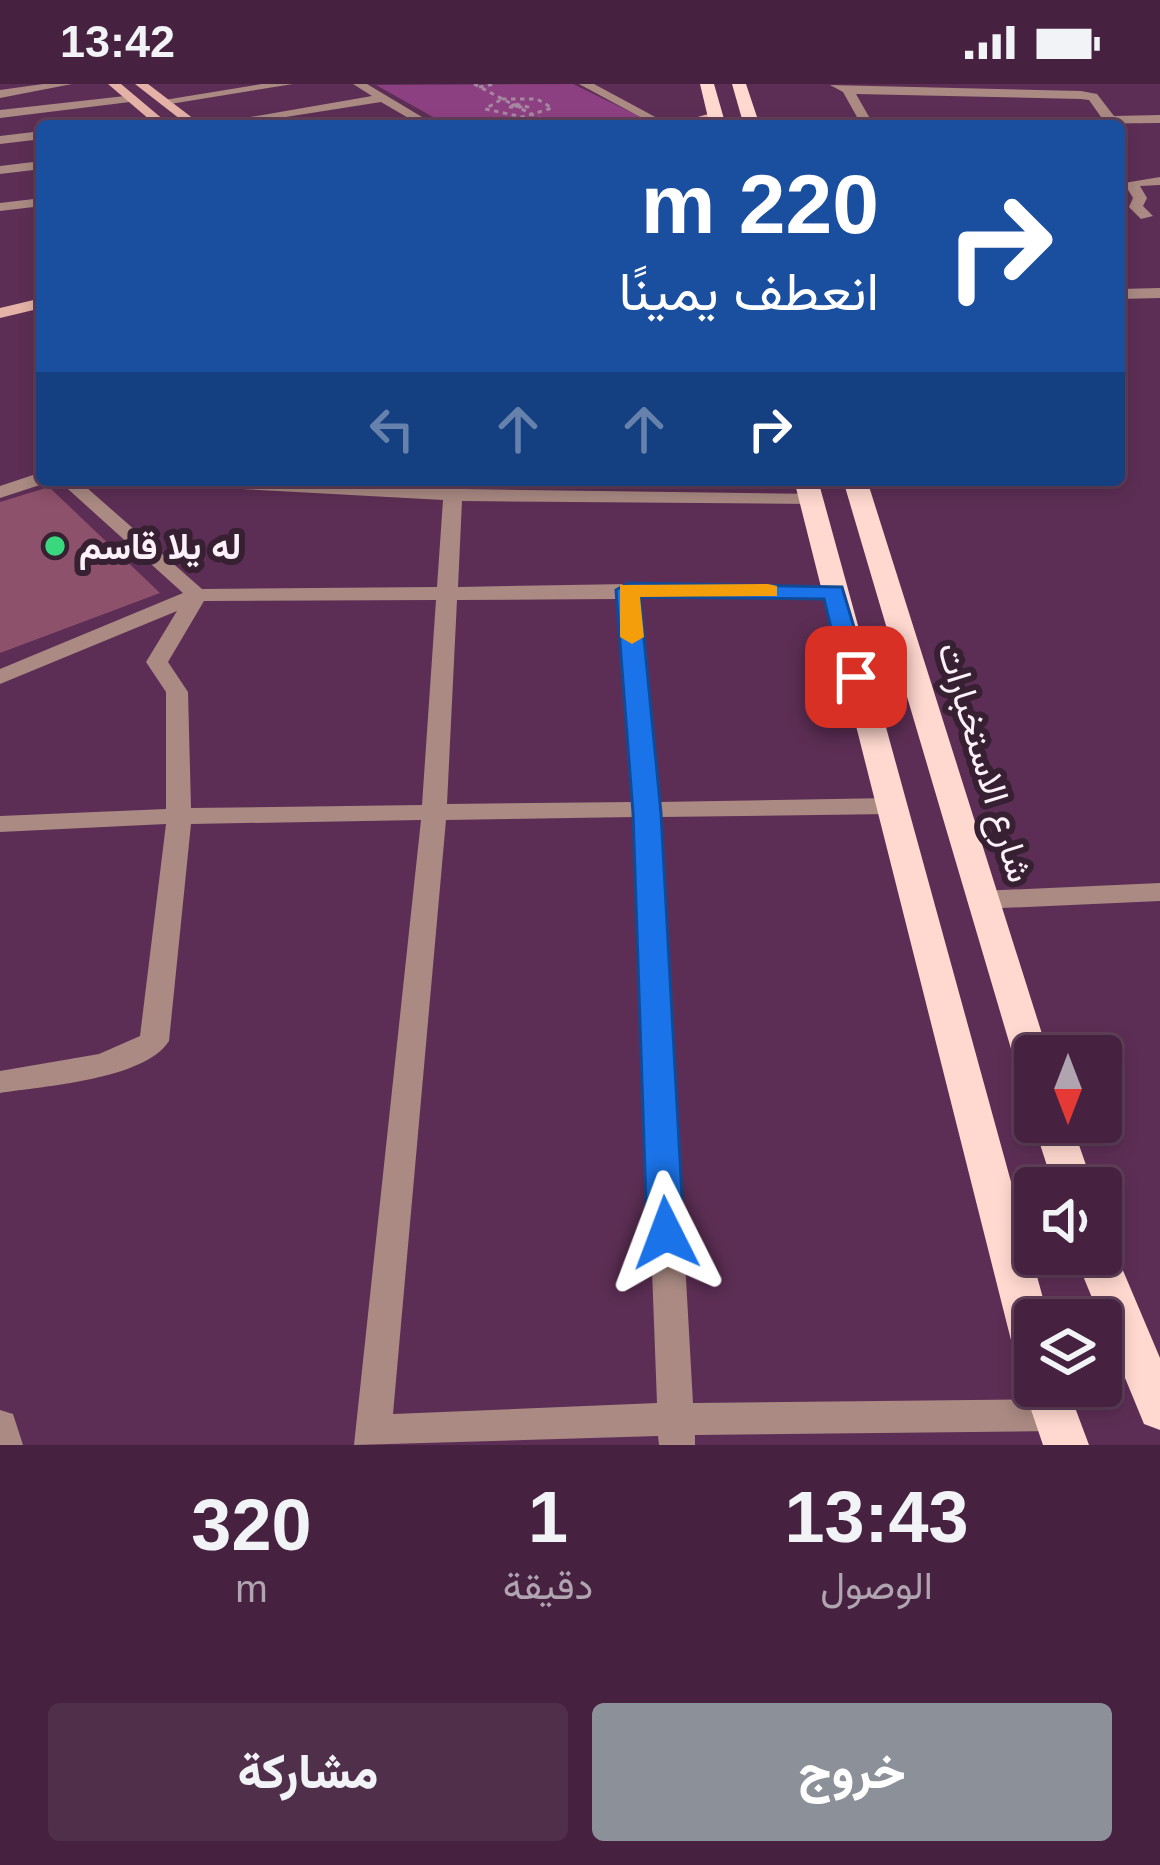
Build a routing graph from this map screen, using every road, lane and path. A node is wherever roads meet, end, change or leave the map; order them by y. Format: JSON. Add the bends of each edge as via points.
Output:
{"nodes":[{"id":1,"x":66,"y":84,"type":"edge"},
{"id":2,"x":114,"y":84,"type":"edge"},
{"id":3,"x":142,"y":84,"type":"edge"},
{"id":4,"x":287,"y":84,"type":"edge"},
{"id":5,"x":361,"y":84,"type":"edge"},
{"id":6,"x":495,"y":84,"type":"edge"},
{"id":7,"x":585,"y":84,"type":"edge"},
{"id":8,"x":707,"y":84,"type":"edge"},
{"id":9,"x":740,"y":84,"type":"edge"},
{"id":10,"x":477,"y":85,"type":"edge"},
{"id":11,"x":841,"y":87,"type":"edge"},
{"id":12,"x":0,"y":94,"type":"edge"},
{"id":13,"x":130,"y":98,"type":"junction"},
{"id":14,"x":384,"y":98,"type":"junction"},
{"id":15,"x":502,"y":99,"type":"junction"},
{"id":16,"x":164,"y":101,"type":"junction"},
{"id":17,"x":0,"y":114,"type":"edge"},
{"id":18,"x":535,"y":116,"type":"junction"},
{"id":19,"x":1160,"y":119,"type":"edge"},
{"id":20,"x":157,"y":120,"type":"edge"},
{"id":21,"x":192,"y":120,"type":"edge"},
{"id":22,"x":240,"y":120,"type":"edge"},
{"id":23,"x":419,"y":120,"type":"edge"},
{"id":24,"x":543,"y":120,"type":"edge"},
{"id":25,"x":657,"y":120,"type":"edge"},
{"id":26,"x":717,"y":120,"type":"edge"},
{"id":27,"x":750,"y":120,"type":"edge"},
{"id":28,"x":864,"y":120,"type":"edge"},
{"id":29,"x":1110,"y":120,"type":"joint"},
{"id":30,"x":36,"y":136,"type":"edge"},
{"id":31,"x":0,"y":140,"type":"edge"},
{"id":32,"x":36,"y":166,"type":"edge"},
{"id":33,"x":0,"y":170,"type":"edge"},
{"id":34,"x":1160,"y":181,"type":"edge"},
{"id":35,"x":36,"y":203,"type":"edge"},
{"id":36,"x":0,"y":207,"type":"edge"},
{"id":37,"x":1146,"y":216,"type":"dead end"},
{"id":38,"x":36,"y":293,"type":"edge"},
{"id":39,"x":1160,"y":293,"type":"edge"},
{"id":40,"x":1125,"y":294,"type":"edge"},
{"id":41,"x":0,"y":302,"type":"edge"},
{"id":42,"x":36,"y":305,"type":"edge"},
{"id":43,"x":0,"y":314,"type":"edge"},
{"id":44,"x":36,"y":480,"type":"edge"},
{"id":45,"x":74,"y":486,"type":"edge"},
{"id":46,"x":386,"y":486,"type":"edge"},
{"id":47,"x":857,"y":486,"type":"edge"},
{"id":48,"x":453,"y":488,"type":"edge"},
{"id":49,"x":809,"y":489,"type":"edge"},
{"id":50,"x":0,"y":492,"type":"edge"},
{"id":51,"x":446,"y":590,"type":"junction"},
{"id":52,"x":628,"y":590,"type":"junction"},
{"id":53,"x":834,"y":592,"type":"junction"},
{"id":54,"x":197,"y":595,"type":"junction"},
{"id":55,"x":0,"y":677,"type":"edge"},
{"id":56,"x":890,"y":806,"type":"junction"},
{"id":57,"x":434,"y":812,"type":"junction"},
{"id":58,"x":647,"y":813,"type":"junction"},
{"id":59,"x":179,"y":816,"type":"junction"},
{"id":60,"x":0,"y":824,"type":"edge"},
{"id":61,"x":1160,"y":892,"type":"edge"},
{"id":62,"x":980,"y":900,"type":"junction"},
{"id":63,"x":1024,"y":1035,"type":"edge"},
{"id":64,"x":0,"y":1082,"type":"edge"},
{"id":65,"x":1104,"y":1275,"type":"edge"},
{"id":66,"x":1022,"y":1299,"type":"edge"},
{"id":67,"x":1160,"y":1410,"type":"edge"},
{"id":68,"x":1055,"y":1415,"type":"edge"},
{"id":69,"x":0,"y":1426,"type":"edge"},
{"id":70,"x":676,"y":1432,"type":"edge"},
{"id":71,"x":372,"y":1438,"type":"edge"},
{"id":72,"x":5,"y":1445,"type":"edge"}],
"edges":[{"from":1,"to":12,"type":"street"},
{"from":2,"to":13,"type":"main road"},
{"from":3,"to":16,"type":"main road"},
{"from":4,"to":16,"type":"street"},
{"from":5,"to":14,"type":"street"},
{"from":6,"to":10,"type":"path"},
{"from":7,"to":25,"type":"street"},
{"from":8,"to":26,"type":"main road"},
{"from":9,"to":27,"type":"main road"},
{"from":10,"to":15,"type":"path"},
{"from":11,"to":28,"type":"street"},
{"from":11,"to":29,"type":"street","via":[[1081,94]]},
{"from":13,"to":17,"type":"street"},
{"from":13,"to":20,"type":"main road"},
{"from":14,"to":22,"type":"street"},
{"from":14,"to":23,"type":"street"},
{"from":15,"to":18,"type":"path"},
{"from":15,"to":18,"type":"path","via":[[551,106]]},
{"from":15,"to":18,"type":"path","via":[[485,109]]},
{"from":16,"to":21,"type":"main road"},
{"from":18,"to":24,"type":"path"},
{"from":19,"to":29,"type":"street"},
{"from":30,"to":31,"type":"street"},
{"from":32,"to":33,"type":"street"},
{"from":34,"to":37,"type":"street","via":[[1131,183]]},
{"from":35,"to":36,"type":"street"},
{"from":38,"to":41,"type":"main road"},
{"from":39,"to":40,"type":"street"},
{"from":42,"to":43,"type":"main road"},
{"from":44,"to":50,"type":"street"},
{"from":45,"to":54,"type":"street"},
{"from":46,"to":48,"type":"street"},
{"from":47,"to":62,"type":"main road","name":"شارع الاستخبارات"},
{"from":48,"to":49,"type":"street"},
{"from":48,"to":51,"type":"street"},
{"from":49,"to":53,"type":"main road"},
{"from":51,"to":52,"type":"street"},
{"from":51,"to":54,"type":"street"},
{"from":51,"to":57,"type":"street"},
{"from":52,"to":53,"type":"street"},
{"from":52,"to":58,"type":"street"},
{"from":53,"to":56,"type":"main road"},
{"from":54,"to":55,"type":"street"},
{"from":54,"to":59,"type":"street","via":[[157,662],[177,692]]},
{"from":56,"to":58,"type":"street"},
{"from":56,"to":66,"type":"main road"},
{"from":57,"to":58,"type":"street"},
{"from":57,"to":59,"type":"street"},
{"from":57,"to":71,"type":"street"},
{"from":58,"to":70,"type":"street"},
{"from":59,"to":60,"type":"street"},
{"from":59,"to":64,"type":"street","via":[[154,1041],[102,1065]]},
{"from":61,"to":62,"type":"street"},
{"from":62,"to":63,"type":"main road","name":"شارع الاستخبارات"},
{"from":65,"to":67,"type":"main road"},
{"from":68,"to":70,"type":"street"},
{"from":69,"to":72,"type":"street"},
{"from":70,"to":71,"type":"street"}]}
